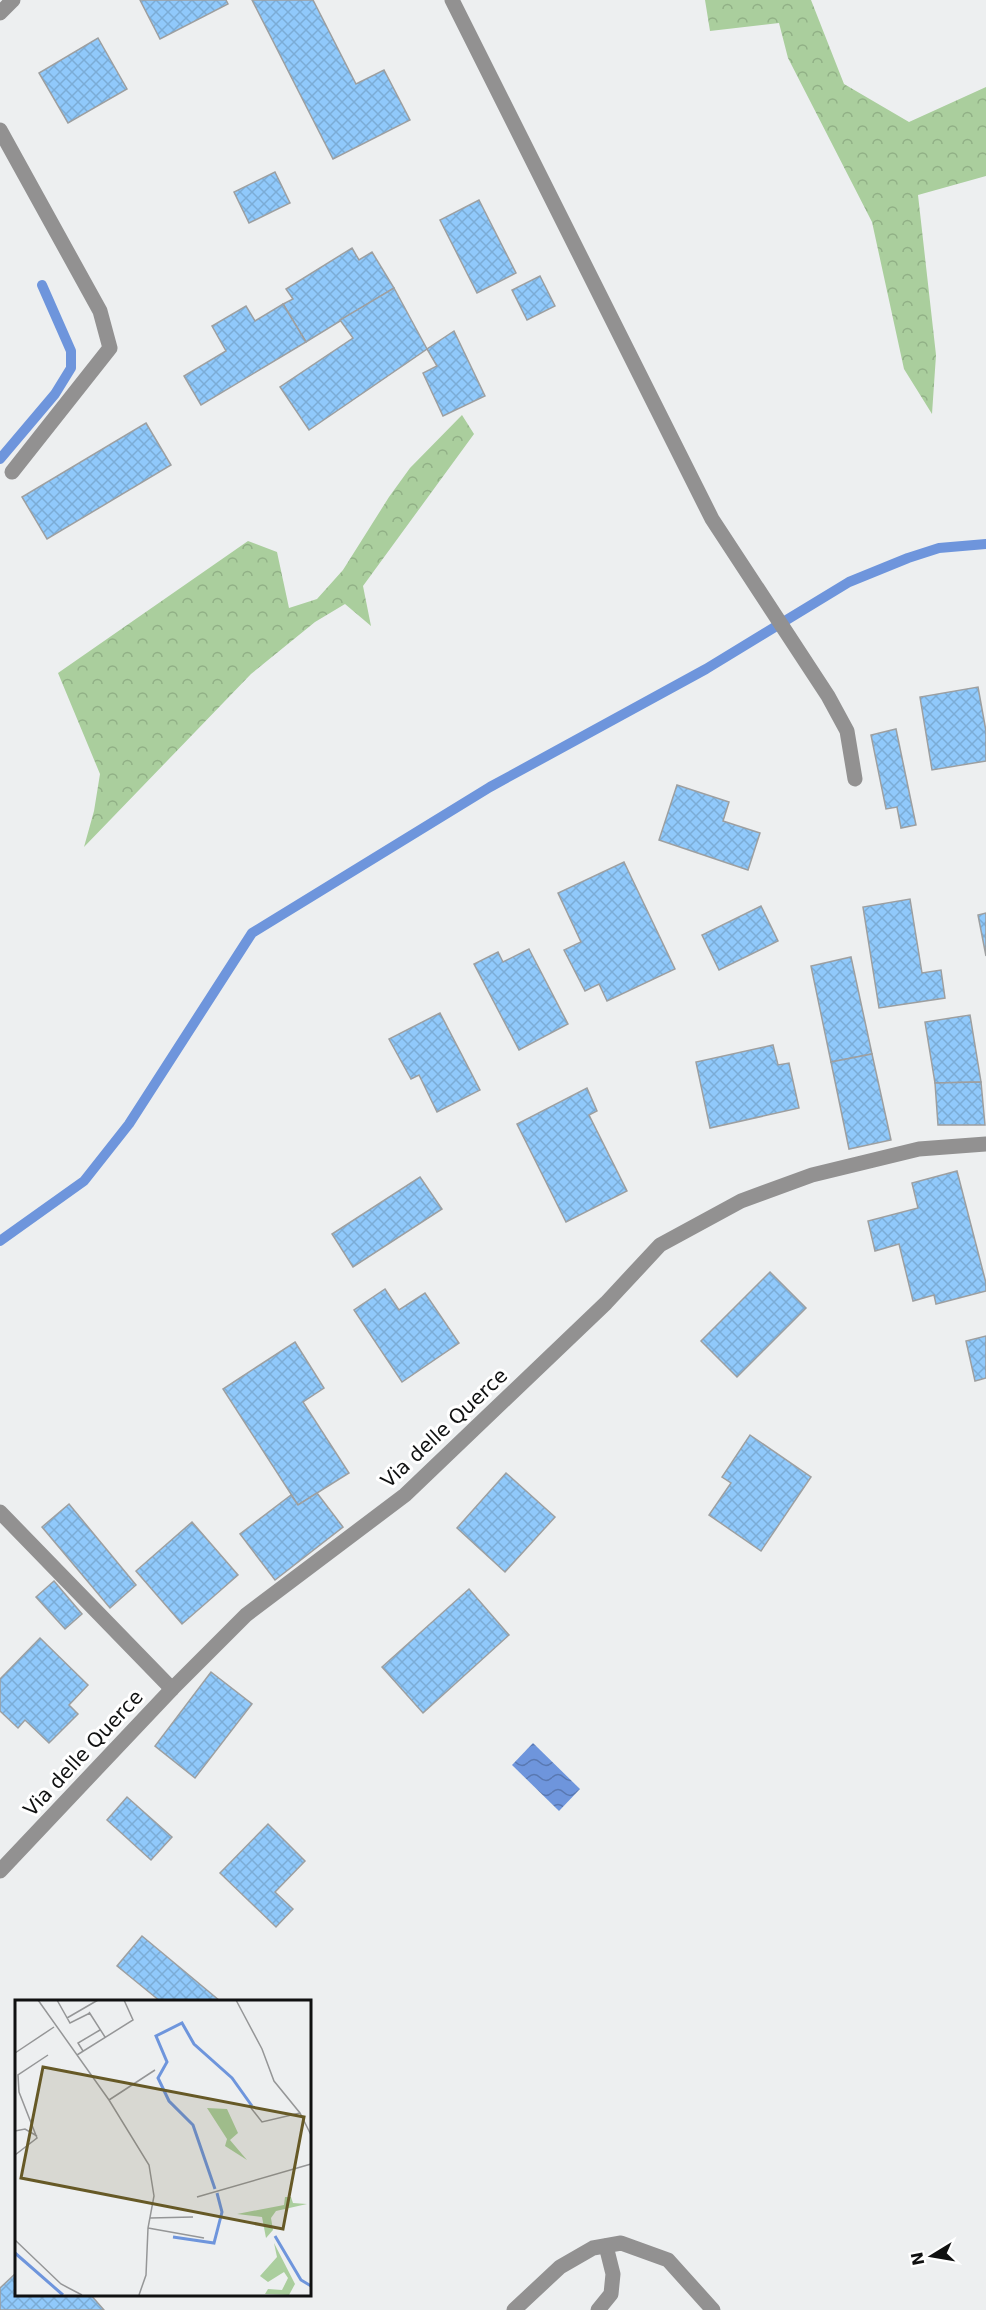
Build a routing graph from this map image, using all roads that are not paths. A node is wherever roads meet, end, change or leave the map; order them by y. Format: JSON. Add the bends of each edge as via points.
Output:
{"nodes":[{"id":1,"x":12,"y":0,"type":"edge"},
{"id":2,"x":452,"y":0,"type":"edge"},
{"id":3,"x":0,"y":13,"type":"edge"},
{"id":4,"x":0,"y":130,"type":"edge"},
{"id":5,"x":12,"y":472,"type":"dead end"},
{"id":6,"x":855,"y":779,"type":"dead end"},
{"id":7,"x":986,"y":1144,"type":"edge"},
{"id":8,"x":0,"y":1512,"type":"edge"},
{"id":9,"x":172,"y":1689,"type":"junction"},
{"id":10,"x":0,"y":1871,"type":"edge"},
{"id":11,"x":606,"y":2246,"type":"junction"},
{"id":12,"x":514,"y":2310,"type":"edge"},
{"id":13,"x":598,"y":2310,"type":"edge"},
{"id":14,"x":713,"y":2310,"type":"edge"}],
"edges":[{"from":1,"to":3,"type":"street"},
{"from":2,"to":6,"type":"street","via":[[712,519],[847,731]]},
{"from":4,"to":5,"type":"street","via":[[99,311],[110,348]]},
{"from":7,"to":9,"type":"street","name":"Via delle Querce","via":[[919,1149],[812,1175],[741,1201],[660,1245],[597,1312],[405,1495],[246,1615]]},
{"from":8,"to":9,"type":"street"},
{"from":9,"to":10,"type":"street","name":"Via delle Querce"},
{"from":11,"to":12,"type":"street","via":[[593,2248],[560,2267]]},
{"from":11,"to":13,"type":"street","via":[[613,2274],[611,2294]]},
{"from":11,"to":14,"type":"street","via":[[621,2242],[668,2260]]}]}
